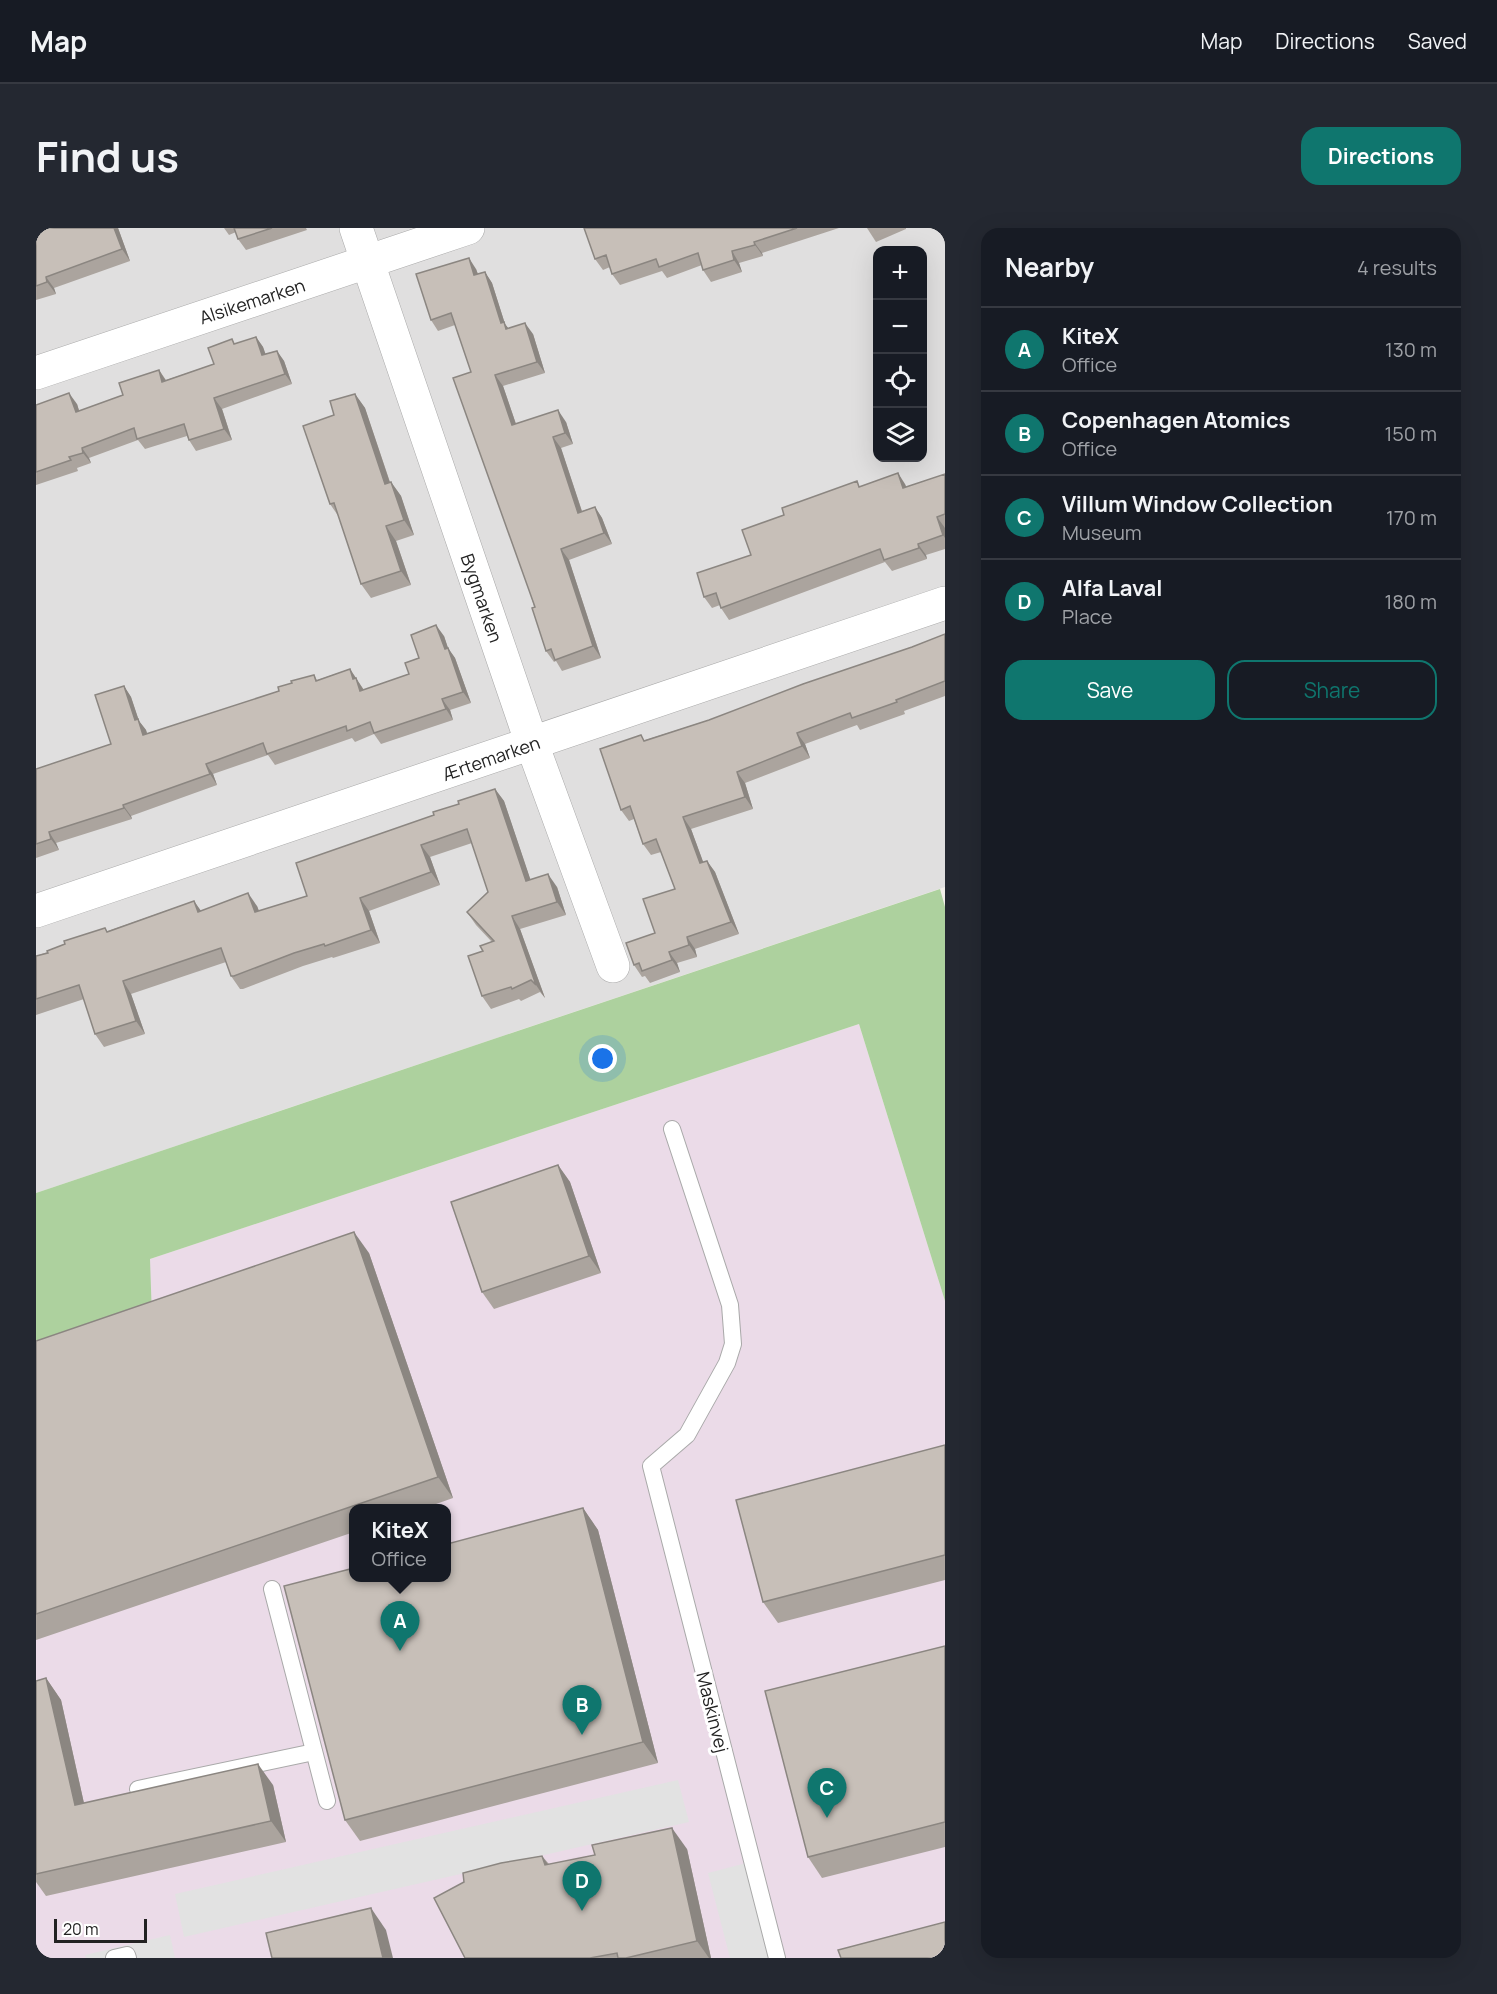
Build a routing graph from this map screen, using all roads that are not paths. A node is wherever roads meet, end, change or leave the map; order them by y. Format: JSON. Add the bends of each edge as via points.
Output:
{"nodes":[{"id":1,"x":356,"y":228,"type":"edge"},
{"id":2,"x":468,"y":228,"type":"edge"},
{"id":3,"x":367,"y":262,"type":"junction"},
{"id":4,"x":36,"y":373,"type":"edge"},
{"id":5,"x":945,"y":603,"type":"edge"},
{"id":6,"x":532,"y":744,"type":"junction"},
{"id":7,"x":36,"y":911,"type":"edge"},
{"id":8,"x":613,"y":966,"type":"dead end"},
{"id":9,"x":672,"y":1129,"type":"dead end"},
{"id":10,"x":272,"y":1589,"type":"dead end"},
{"id":11,"x":314,"y":1752,"type":"junction"},
{"id":12,"x":138,"y":1789,"type":"edge"},
{"id":13,"x":327,"y":1801,"type":"dead end"},
{"id":14,"x":114,"y":1958,"type":"edge"},
{"id":15,"x":128,"y":1958,"type":"edge"},
{"id":16,"x":777,"y":1958,"type":"edge"}],
"edges":[{"from":1,"to":3,"type":"street","name":"Bygmarken"},
{"from":2,"to":3,"type":"street","name":"Alsikemarken"},
{"from":3,"to":4,"type":"street","name":"Alsikemarken"},
{"from":3,"to":6,"type":"street","name":"Bygmarken"},
{"from":5,"to":6,"type":"street","name":"Ærtemarken"},
{"from":6,"to":7,"type":"street","name":"Ærtemarken"},
{"from":6,"to":8,"type":"street","name":"Bygmarken"},
{"from":9,"to":16,"type":"lane","name":"Maskinvej","via":[[730,1305],[733,1344],[727,1363],[687,1435],[651,1466]]},
{"from":10,"to":11,"type":"lane"},
{"from":11,"to":12,"type":"lane"},
{"from":11,"to":13,"type":"lane"},
{"from":14,"to":15,"type":"lane"}]}
